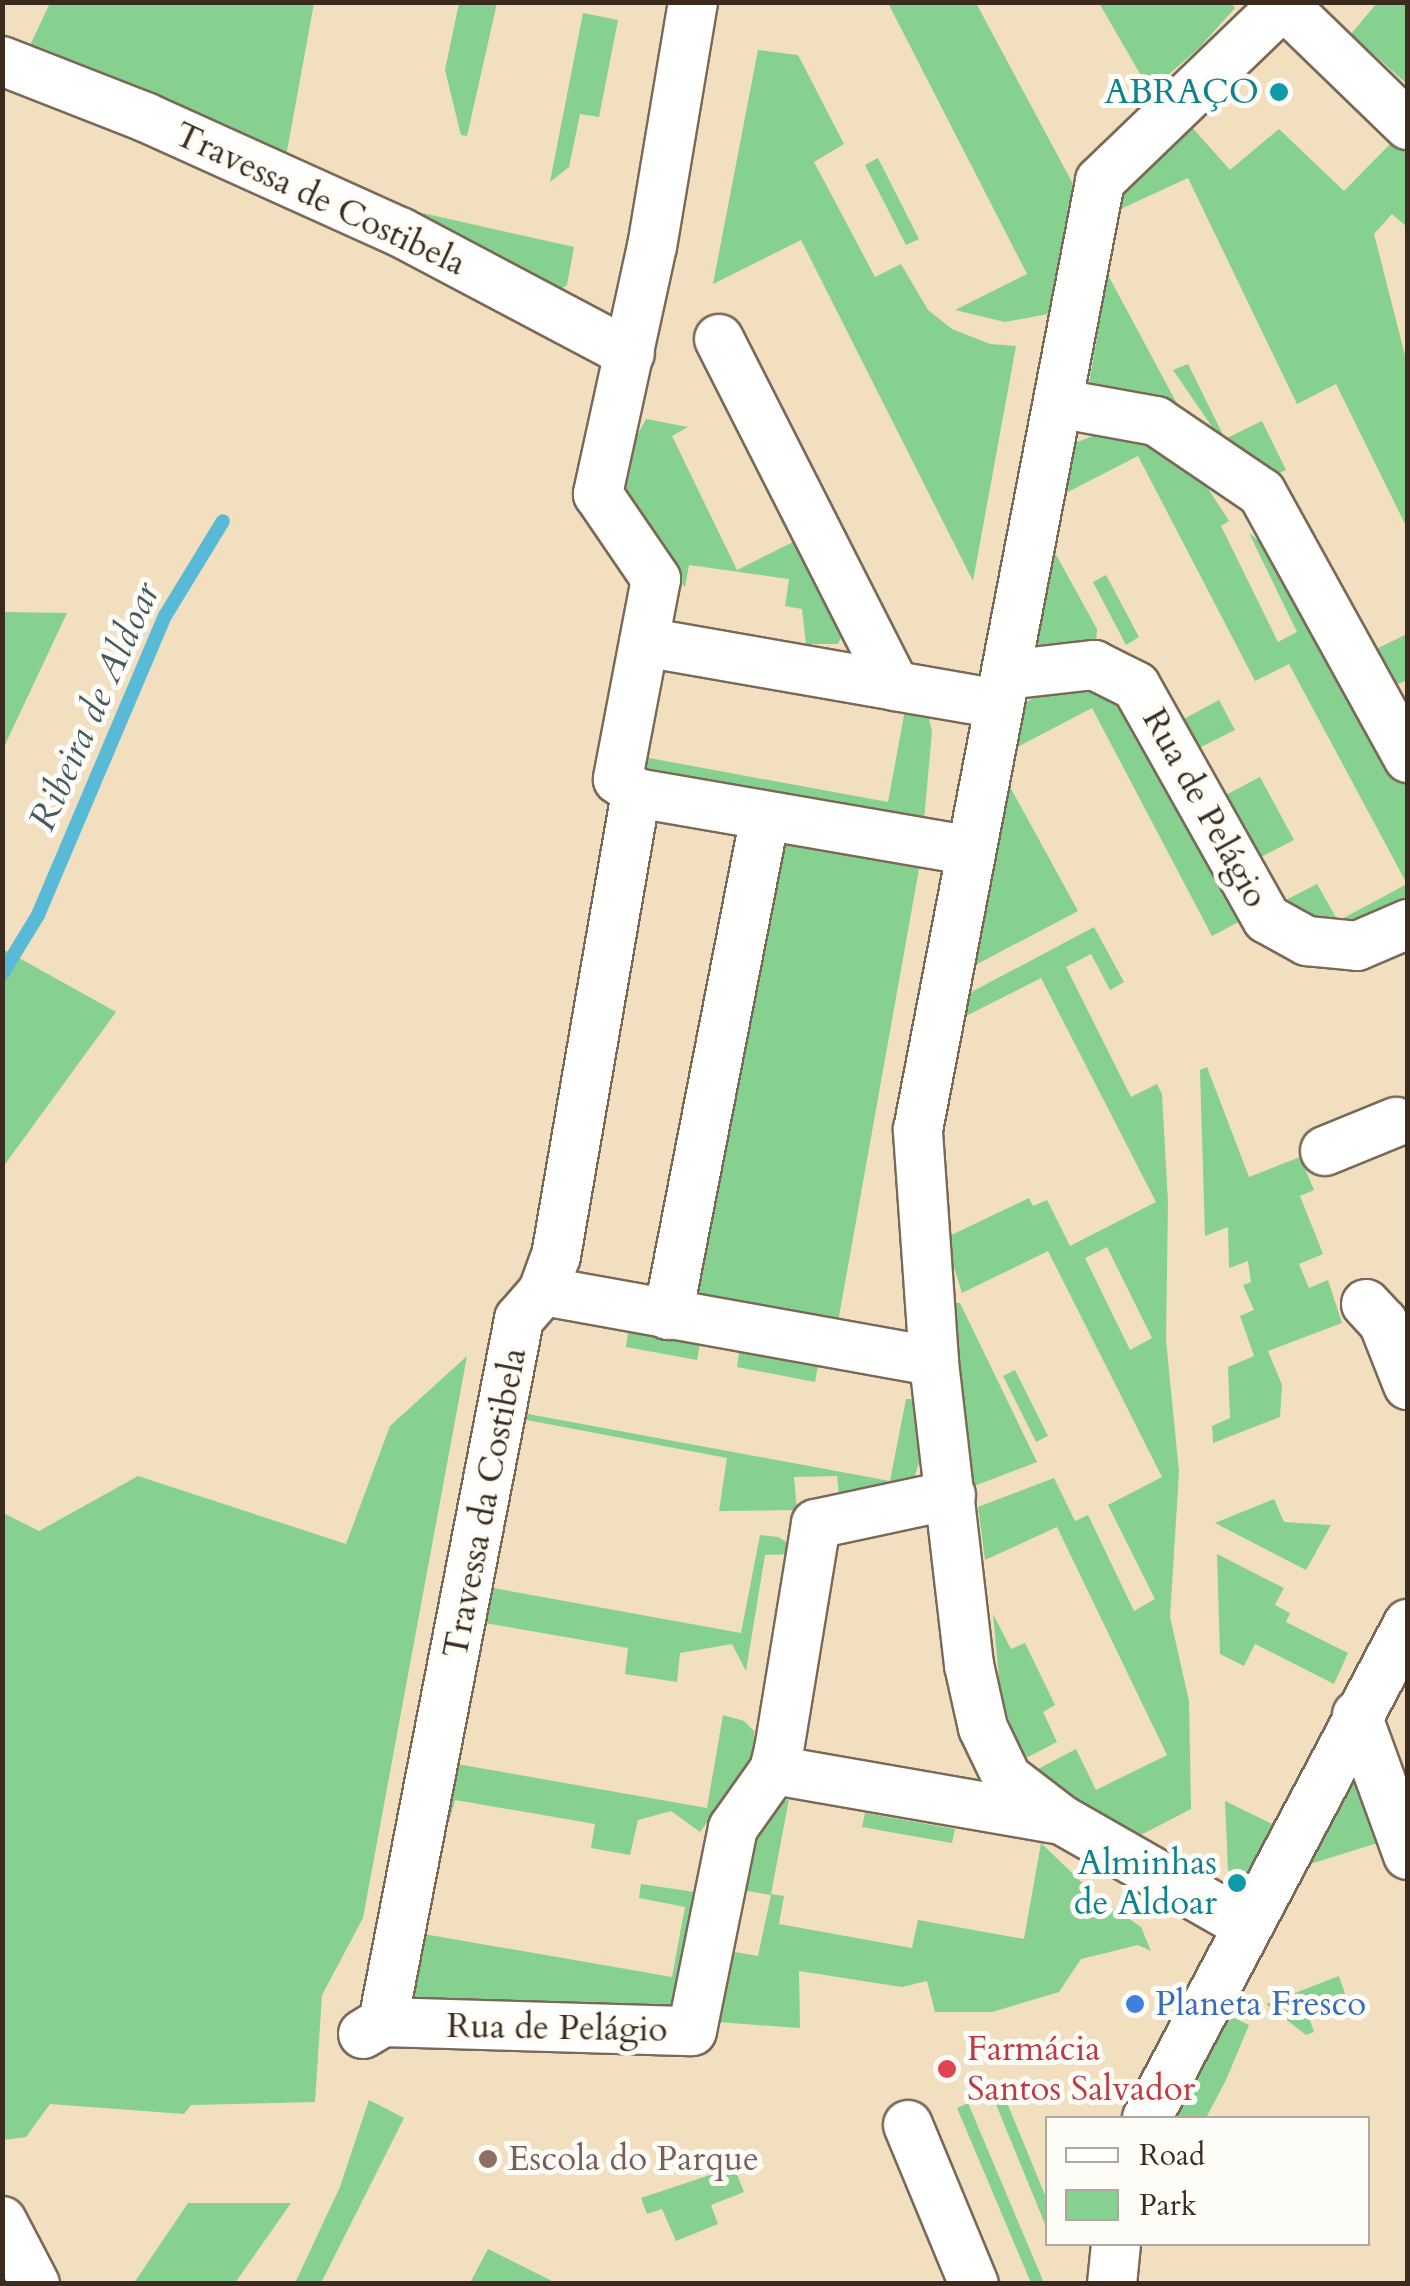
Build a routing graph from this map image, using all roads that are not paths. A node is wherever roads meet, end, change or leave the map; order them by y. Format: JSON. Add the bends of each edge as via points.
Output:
{"nodes":[{"id":1,"x":693,"y":2,"type":"edge"},
{"id":2,"x":1282,"y":4,"type":"edge"},
{"id":3,"x":13,"y":65,"type":"edge"},
{"id":4,"x":1408,"y":125,"type":"edge"},
{"id":5,"x":718,"y":339,"type":"dead end"},
{"id":6,"x":630,"y":354,"type":"junction"},
{"id":7,"x":1062,"y":404,"type":"junction"},
{"id":8,"x":644,"y":642,"type":"junction"},
{"id":9,"x":895,"y":686,"type":"junction"},
{"id":10,"x":1002,"y":689,"type":"junction"},
{"id":11,"x":1408,"y":758,"type":"edge"},
{"id":12,"x":627,"y":786,"type":"junction"},
{"id":13,"x":765,"y":816,"type":"junction"},
{"id":14,"x":971,"y":851,"type":"junction"},
{"id":15,"x":1408,"y":924,"type":"edge"},
{"id":16,"x":1404,"y":1125,"type":"edge"},
{"id":17,"x":1325,"y":1150,"type":"dead end"},
{"id":18,"x":544,"y":1292,"type":"junction"},
{"id":19,"x":1366,"y":1304,"type":"dead end"},
{"id":20,"x":668,"y":1316,"type":"junction"},
{"id":21,"x":934,"y":1361,"type":"junction"},
{"id":22,"x":1408,"y":1385,"type":"edge"},
{"id":23,"x":951,"y":1495,"type":"junction"},
{"id":24,"x":1408,"y":1624,"type":"edge"},
{"id":25,"x":1357,"y":1715,"type":"junction"},
{"id":26,"x":774,"y":1770,"type":"junction"},
{"id":27,"x":1062,"y":1820,"type":"junction"},
{"id":28,"x":1408,"y":1855,"type":"edge"},
{"id":29,"x":1246,"y":1926,"type":"junction"},
{"id":30,"x":373,"y":2028,"type":"joint"},
{"id":31,"x":1149,"y":2116,"type":"edge"},
{"id":32,"x":908,"y":2125,"type":"dead end"},
{"id":33,"x":2,"y":2221,"type":"edge"},
{"id":34,"x":35,"y":2284,"type":"edge"},
{"id":35,"x":974,"y":2284,"type":"edge"}],
"edges":[{"from":1,"to":6,"type":"street","name":"Travessa da Costibela"},
{"from":2,"to":4,"type":"street"},
{"from":2,"to":7,"type":"street","via":[[1100,181]]},
{"from":3,"to":6,"type":"street","name":"Travessa de Costibela","via":[[400,232]]},
{"from":5,"to":9,"type":"street"},
{"from":6,"to":8,"type":"street","name":"Travessa da Costibela","via":[[598,494],[656,579]]},
{"from":7,"to":10,"type":"street"},
{"from":7,"to":11,"type":"street","via":[[1156,420],[1262,494]]},
{"from":8,"to":9,"type":"street","name":"Rua de Pelágio"},
{"from":8,"to":12,"type":"street","name":"Travessa da Costibela"},
{"from":9,"to":10,"type":"street","name":"Rua de Pelágio"},
{"from":10,"to":14,"type":"street"},
{"from":10,"to":15,"type":"street","name":"Rua de Pelágio","via":[[1094,665],[1136,686],[1267,920],[1307,941],[1357,946]]},
{"from":12,"to":13,"type":"street"},
{"from":12,"to":18,"type":"street","name":"Travessa da Costibela","via":[[556,1256]]},
{"from":13,"to":14,"type":"street"},
{"from":13,"to":20,"type":"street"},
{"from":14,"to":21,"type":"street","via":[[918,1130]]},
{"from":16,"to":17,"type":"street"},
{"from":18,"to":20,"type":"street"},
{"from":18,"to":30,"type":"street","name":"Travessa da Costibela","via":[[519,1319]]},
{"from":19,"to":22,"type":"street","via":[[1384,1322]]},
{"from":20,"to":21,"type":"street"},
{"from":21,"to":23,"type":"street"},
{"from":23,"to":26,"type":"street","name":"Rua de Pelágio","via":[[816,1524]]},
{"from":23,"to":27,"type":"street","via":[[982,1728],[1007,1778]]},
{"from":24,"to":25,"type":"street"},
{"from":25,"to":28,"type":"street"},
{"from":25,"to":29,"type":"street"},
{"from":26,"to":27,"type":"street"},
{"from":26,"to":30,"type":"street","name":"Rua de Pelágio","via":[[733,1828],[692,2031]]},
{"from":27,"to":29,"type":"street"},
{"from":29,"to":31,"type":"street"},
{"from":32,"to":35,"type":"street"},
{"from":33,"to":34,"type":"street"}]}
